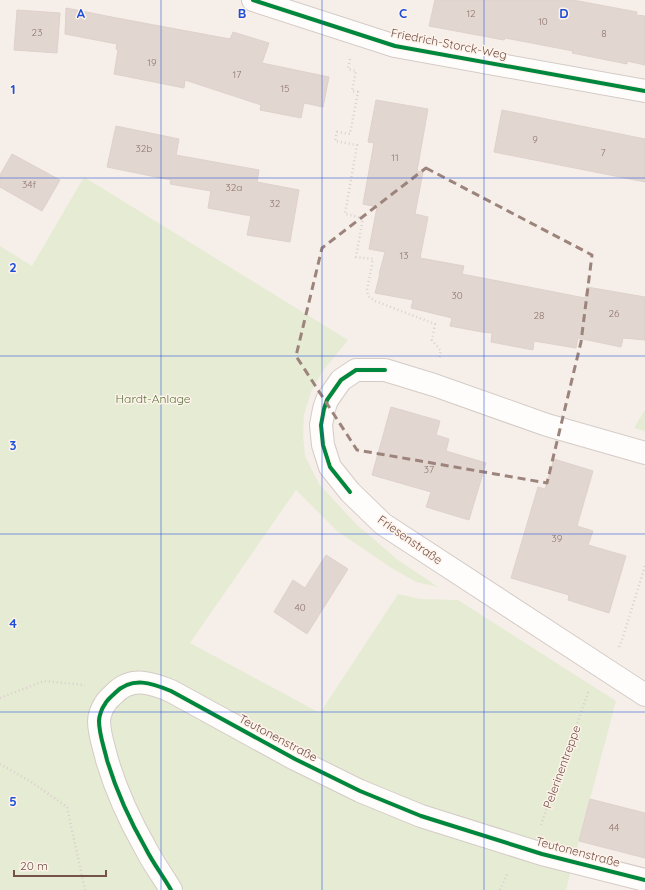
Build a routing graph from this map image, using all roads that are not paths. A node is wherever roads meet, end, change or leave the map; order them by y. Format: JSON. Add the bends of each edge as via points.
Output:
{"nodes":[{"id":1,"x":253,"y":0,"type":"edge"},
{"id":2,"x":645,"y":91,"type":"edge"},
{"id":3,"x":645,"y":453,"type":"edge"},
{"id":4,"x":645,"y":695,"type":"edge"},
{"id":5,"x":645,"y":880,"type":"edge"},
{"id":6,"x":171,"y":890,"type":"edge"}],
"edges":[{"from":1,"to":2,"type":"street","name":"Friedrich-Storck-Weg","via":[[394,46]]},
{"from":3,"to":4,"type":"street","name":"Friesenstraße","via":[[547,424],[385,370],[356,370],[341,380],[327,400],[321,425],[323,445],[330,467],[350,492],[383,524]]},
{"from":5,"to":6,"type":"street","name":"Teutonenstraße","via":[[542,854],[421,816],[360,791],[295,759],[171,691],[144,682],[132,683],[119,689],[105,703],[99,720],[102,740],[120,795],[146,850]]}]}
